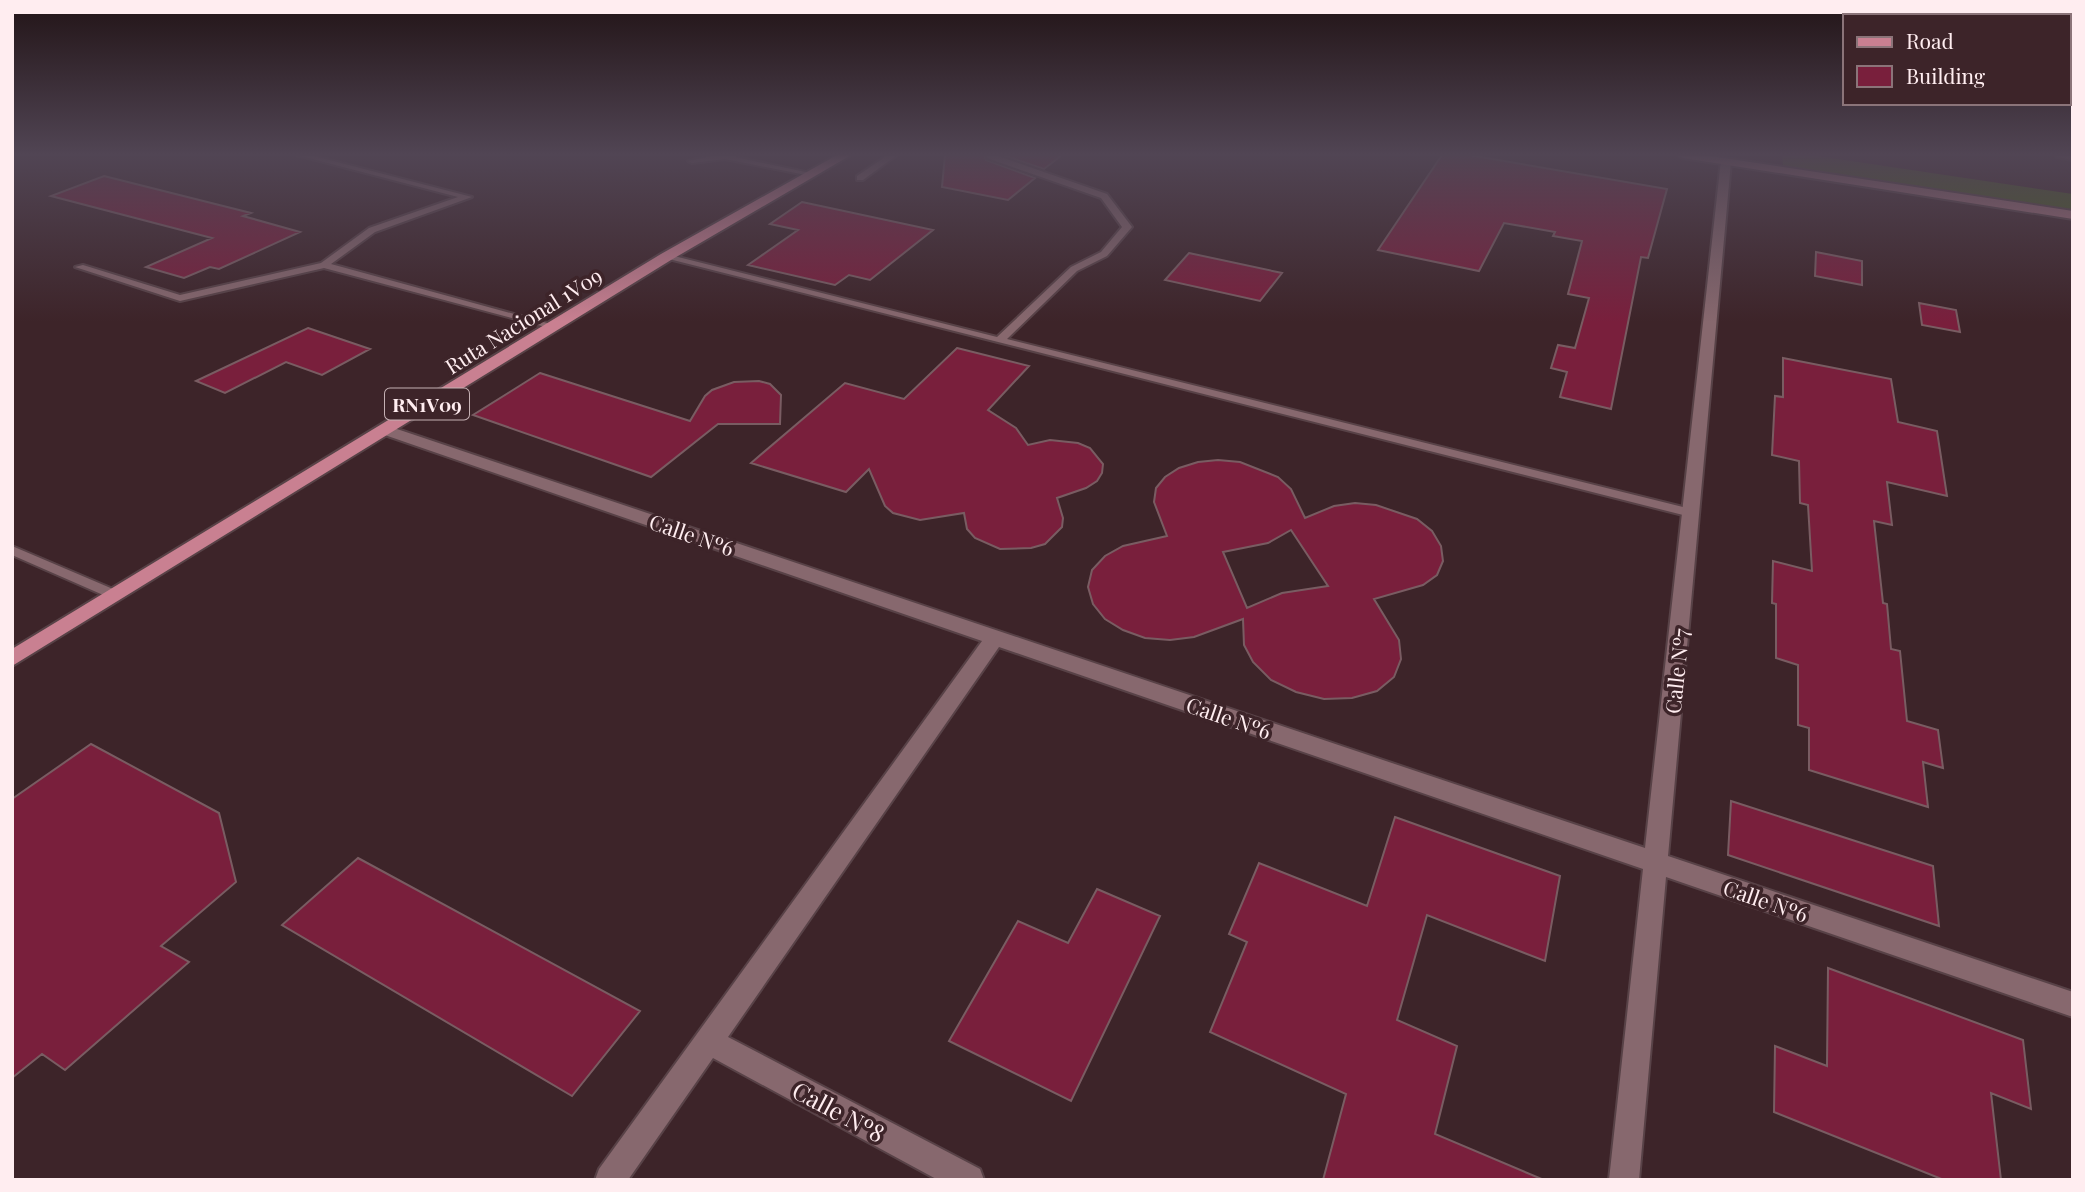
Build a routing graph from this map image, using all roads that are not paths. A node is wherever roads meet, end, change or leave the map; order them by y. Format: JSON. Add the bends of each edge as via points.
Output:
{"nodes":[{"id":1,"x":428,"y":211,"type":"edge"},
{"id":2,"x":747,"y":211,"type":"edge"},
{"id":3,"x":1115,"y":211,"type":"edge"},
{"id":4,"x":1720,"y":211,"type":"edge"},
{"id":5,"x":2044,"y":211,"type":"edge"},
{"id":6,"x":2073,"y":215,"type":"edge"},
{"id":7,"x":666,"y":257,"type":"junction"},
{"id":8,"x":324,"y":265,"type":"junction"},
{"id":9,"x":80,"y":267,"type":"dead end"},
{"id":10,"x":553,"y":326,"type":"junction"},
{"id":11,"x":1000,"y":340,"type":"junction"},
{"id":12,"x":385,"y":429,"type":"junction"},
{"id":13,"x":1691,"y":513,"type":"junction"},
{"id":14,"x":12,"y":550,"type":"edge"},
{"id":15,"x":115,"y":595,"type":"junction"},
{"id":16,"x":995,"y":638,"type":"junction"},
{"id":17,"x":12,"y":659,"type":"edge"},
{"id":18,"x":1657,"y":863,"type":"junction"},
{"id":19,"x":2073,"y":1005,"type":"edge"},
{"id":20,"x":710,"y":1042,"type":"junction"},
{"id":21,"x":610,"y":1180,"type":"edge"},
{"id":22,"x":969,"y":1180,"type":"edge"},
{"id":23,"x":1623,"y":1180,"type":"edge"}],
"edges":[{"from":1,"to":8,"type":"lane","via":[[372,230]]},
{"from":2,"to":7,"type":"main road","name":"Ruta Nacional 1V09","number":"RN1V09"},
{"from":3,"to":11,"type":"lane","via":[[1127,227],[1104,254],[1074,269]]},
{"from":4,"to":13,"type":"street","name":"Calle Nº7"},
{"from":5,"to":6,"type":"main road"},
{"from":7,"to":10,"type":"main road","name":"Ruta Nacional 1V09","number":"RN1V09"},
{"from":7,"to":11,"type":"lane"},
{"from":8,"to":9,"type":"lane","via":[[180,298]]},
{"from":8,"to":10,"type":"lane"},
{"from":10,"to":12,"type":"main road","name":"Ruta Nacional 1V09","number":"RN1V09"},
{"from":11,"to":13,"type":"lane"},
{"from":12,"to":15,"type":"main road","name":"Ruta Nacional 1V09","number":"RN1V09"},
{"from":12,"to":16,"type":"street","name":"Calle Nº6"},
{"from":13,"to":18,"type":"street","name":"Calle Nº7"},
{"from":14,"to":15,"type":"lane"},
{"from":15,"to":17,"type":"main road","name":"Ruta Nacional 1V09","number":"RN1V09"},
{"from":16,"to":18,"type":"street","name":"Calle Nº6"},
{"from":16,"to":20,"type":"street"},
{"from":18,"to":19,"type":"street","name":"Calle Nº6"},
{"from":18,"to":23,"type":"street","name":"Calle Nº7"},
{"from":20,"to":21,"type":"street"},
{"from":20,"to":22,"type":"street","name":"Calle Nº8"}]}
